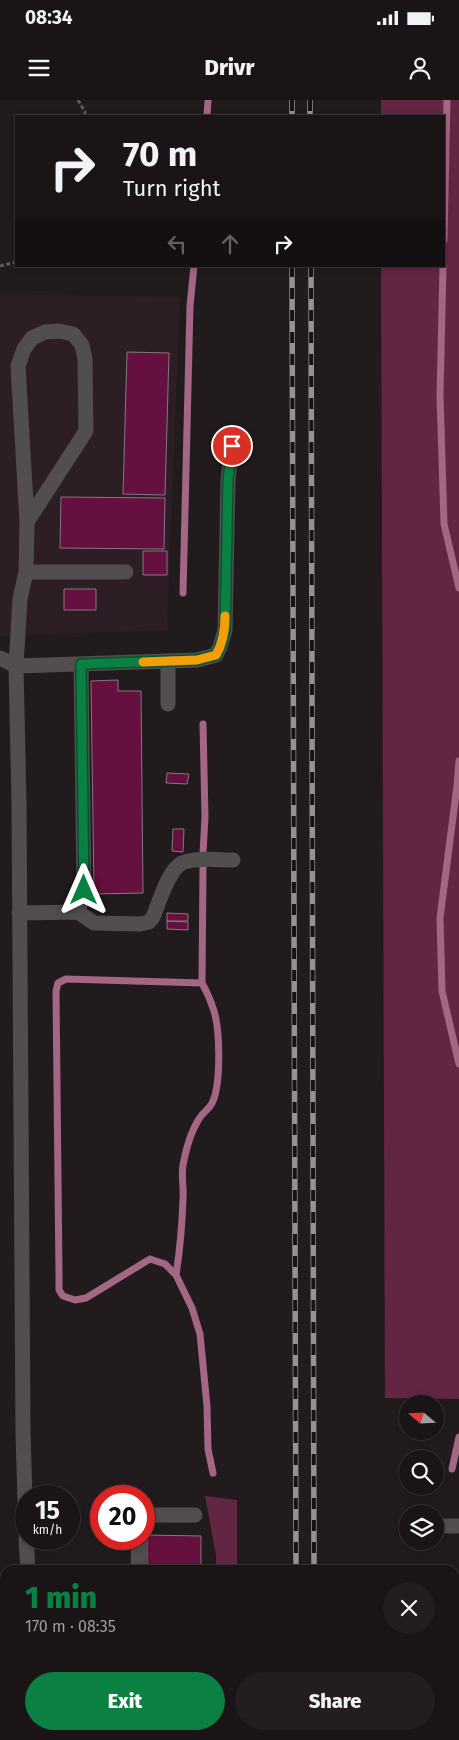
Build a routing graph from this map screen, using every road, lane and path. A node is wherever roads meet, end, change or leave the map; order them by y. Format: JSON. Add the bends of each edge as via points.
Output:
{"nodes":[{"id":1,"x":78,"y":100,"type":"edge"},
{"id":2,"x":85,"y":115,"type":"edge"},
{"id":3,"x":15,"y":262,"type":"edge"},
{"id":4,"x":0,"y":266,"type":"edge"},
{"id":5,"x":232,"y":446,"type":"dead end"},
{"id":6,"x":26,"y":522,"type":"junction"},
{"id":7,"x":26,"y":572,"type":"junction"},
{"id":8,"x":126,"y":572,"type":"dead end"},
{"id":9,"x":0,"y":658,"type":"edge"},
{"id":10,"x":168,"y":661,"type":"junction"},
{"id":11,"x":81,"y":664,"type":"junction"},
{"id":12,"x":16,"y":666,"type":"junction"},
{"id":13,"x":168,"y":704,"type":"dead end"},
{"id":14,"x":233,"y":860,"type":"dead end"},
{"id":15,"x":78,"y":912,"type":"junction"},
{"id":16,"x":20,"y":913,"type":"junction"},
{"id":17,"x":24,"y":1485,"type":"edge"},
{"id":18,"x":155,"y":1515,"type":"edge"},
{"id":19,"x":195,"y":1516,"type":"dead end"},
{"id":20,"x":444,"y":1526,"type":"edge"},
{"id":21,"x":459,"y":1526,"type":"edge"},
{"id":22,"x":27,"y":1550,"type":"edge"},
{"id":23,"x":139,"y":1550,"type":"edge"},
{"id":24,"x":28,"y":1565,"type":"edge"},
{"id":25,"x":138,"y":1565,"type":"edge"}],
"edges":[{"from":1,"to":2,"type":"path"},
{"from":3,"to":4,"type":"path"},
{"from":5,"to":10,"type":"lane","via":[[228,480],[225,630],[220,647],[216,655],[197,660]]},
{"from":6,"to":6,"type":"lane","via":[[18,366],[32,338],[45,332],[59,331],[73,334],[82,345],[86,431]]},
{"from":6,"to":7,"type":"lane"},
{"from":7,"to":8,"type":"lane"},
{"from":7,"to":12,"type":"lane","via":[[20,599]]},
{"from":9,"to":12,"type":"lane"},
{"from":10,"to":11,"type":"lane"},
{"from":10,"to":13,"type":"lane"},
{"from":11,"to":12,"type":"lane"},
{"from":11,"to":15,"type":"lane","via":[[84,890]]},
{"from":12,"to":16,"type":"lane"},
{"from":14,"to":15,"type":"lane","via":[[194,860],[176,867],[150,922],[94,923]]},
{"from":15,"to":16,"type":"lane"},
{"from":16,"to":17,"type":"lane"},
{"from":18,"to":19,"type":"lane"},
{"from":20,"to":21,"type":"lane"},
{"from":22,"to":24,"type":"lane"},
{"from":23,"to":25,"type":"lane"}]}
